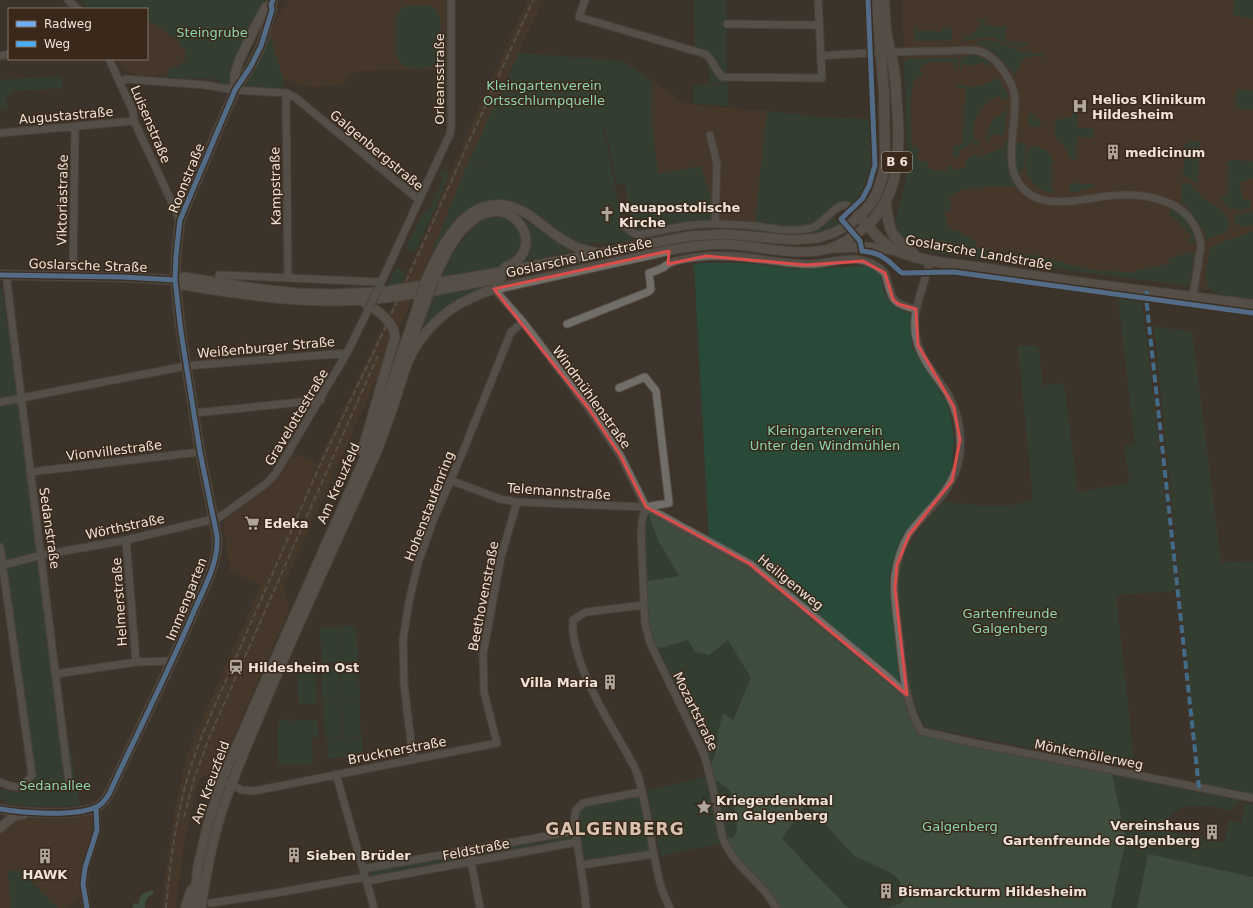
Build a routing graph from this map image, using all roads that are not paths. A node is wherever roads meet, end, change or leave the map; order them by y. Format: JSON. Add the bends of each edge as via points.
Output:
{"nodes":[{"id":1,"x":68,"y":0,"type":"edge"},
{"id":2,"x":451,"y":0,"type":"edge"},
{"id":3,"x":586,"y":0,"type":"edge"},
{"id":4,"x":818,"y":0,"type":"edge"},
{"id":5,"x":876,"y":0,"type":"edge"},
{"id":6,"x":884,"y":0,"type":"edge"},
{"id":7,"x":272,"y":3,"type":"edge"},
{"id":8,"x":77,"y":8,"type":"edge"},
{"id":9,"x":727,"y":24,"type":"dead end"},
{"id":10,"x":819,"y":25,"type":"junction"},
{"id":11,"x":879,"y":52,"type":"junction"},
{"id":12,"x":890,"y":52,"type":"junction"},
{"id":13,"x":821,"y":56,"type":"junction"},
{"id":14,"x":109,"y":60,"type":"edge"},
{"id":15,"x":120,"y":82,"type":"junction"},
{"id":16,"x":235,"y":90,"type":"junction"},
{"id":17,"x":286,"y":93,"type":"junction"},
{"id":18,"x":134,"y":121,"type":"junction"},
{"id":19,"x":75,"y":126,"type":"junction"},
{"id":20,"x":0,"y":132,"type":"edge"},
{"id":21,"x":710,"y":135,"type":"dead end"},
{"id":22,"x":419,"y":200,"type":"junction"},
{"id":23,"x":886,"y":202,"type":"junction"},
{"id":24,"x":859,"y":217,"type":"junction"},
{"id":25,"x":180,"y":220,"type":"junction"},
{"id":26,"x":716,"y":224,"type":"junction"},
{"id":27,"x":868,"y":225,"type":"junction"},
{"id":28,"x":625,"y":226,"type":"dead end"},
{"id":29,"x":828,"y":249,"type":"junction"},
{"id":30,"x":895,"y":250,"type":"junction"},
{"id":31,"x":668,"y":251,"type":"junction"},
{"id":32,"x":602,"y":252,"type":"junction"},
{"id":33,"x":917,"y":257,"type":"junction"},
{"id":34,"x":629,"y":259,"type":"junction"},
{"id":35,"x":930,"y":260,"type":"junction"},
{"id":36,"x":668,"y":264,"type":"junction"},
{"id":37,"x":3,"y":275,"type":"edge"},
{"id":38,"x":73,"y":275,"type":"junction"},
{"id":39,"x":219,"y":275,"type":"dead end"},
{"id":40,"x":482,"y":275,"type":"junction"},
{"id":41,"x":288,"y":278,"type":"junction"},
{"id":42,"x":175,"y":280,"type":"junction"},
{"id":43,"x":435,"y":283,"type":"junction"},
{"id":44,"x":380,"y":284,"type":"junction"},
{"id":45,"x":494,"y":289,"type":"junction"},
{"id":46,"x":1193,"y":296,"type":"junction"},
{"id":47,"x":424,"y":297,"type":"junction"},
{"id":48,"x":361,"y":300,"type":"junction"},
{"id":49,"x":1253,"y":305,"type":"edge"},
{"id":50,"x":916,"y":309,"type":"junction"},
{"id":51,"x":523,"y":322,"type":"junction"},
{"id":52,"x":567,"y":324,"type":"dead end"},
{"id":53,"x":347,"y":353,"type":"junction"},
{"id":54,"x":408,"y":360,"type":"junction"},
{"id":55,"x":186,"y":366,"type":"junction"},
{"id":56,"x":619,"y":388,"type":"dead end"},
{"id":57,"x":21,"y":397,"type":"junction"},
{"id":58,"x":321,"y":400,"type":"junction"},
{"id":59,"x":0,"y":402,"type":"edge"},
{"id":60,"x":194,"y":413,"type":"junction"},
{"id":61,"x":200,"y":452,"type":"junction"},
{"id":62,"x":358,"y":470,"type":"junction"},
{"id":63,"x":30,"y":472,"type":"junction"},
{"id":64,"x":450,"y":480,"type":"junction"},
{"id":65,"x":517,"y":502,"type":"junction"},
{"id":66,"x":646,"y":508,"type":"junction"},
{"id":67,"x":214,"y":519,"type":"junction"},
{"id":68,"x":126,"y":540,"type":"junction"},
{"id":69,"x":0,"y":547,"type":"edge"},
{"id":70,"x":42,"y":555,"type":"junction"},
{"id":71,"x":1,"y":565,"type":"edge"},
{"id":72,"x":644,"y":605,"type":"junction"},
{"id":73,"x":172,"y":661,"type":"junction"},
{"id":74,"x":136,"y":662,"type":"junction"},
{"id":75,"x":56,"y":674,"type":"junction"},
{"id":76,"x":907,"y":695,"type":"junction"},
{"id":77,"x":497,"y":743,"type":"joint"},
{"id":78,"x":413,"y":759,"type":"junction"},
{"id":79,"x":336,"y":774,"type":"junction"},
{"id":80,"x":222,"y":780,"type":"junction"},
{"id":81,"x":0,"y":782,"type":"edge"},
{"id":82,"x":69,"y":784,"type":"dead end"},
{"id":83,"x":232,"y":786,"type":"junction"},
{"id":84,"x":641,"y":792,"type":"junction"},
{"id":85,"x":1253,"y":798,"type":"edge"},
{"id":86,"x":96,"y":808,"type":"junction"},
{"id":87,"x":0,"y":809,"type":"edge"},
{"id":88,"x":28,"y":812,"type":"junction"},
{"id":89,"x":0,"y":828,"type":"edge"},
{"id":90,"x":575,"y":831,"type":"junction"},
{"id":91,"x":577,"y":842,"type":"junction"},
{"id":92,"x":469,"y":851,"type":"junction"},
{"id":93,"x":654,"y":854,"type":"junction"},
{"id":94,"x":472,"y":862,"type":"junction"},
{"id":95,"x":581,"y":865,"type":"junction"},
{"id":96,"x":198,"y":866,"type":"junction"},
{"id":97,"x":365,"y":876,"type":"junction"},
{"id":98,"x":211,"y":903,"type":"dead end"},
{"id":99,"x":87,"y":908,"type":"edge"},
{"id":100,"x":185,"y":908,"type":"edge"},
{"id":101,"x":192,"y":908,"type":"edge"},
{"id":102,"x":200,"y":908,"type":"edge"},
{"id":103,"x":374,"y":908,"type":"edge"},
{"id":104,"x":480,"y":908,"type":"edge"},
{"id":105,"x":586,"y":908,"type":"edge"},
{"id":106,"x":670,"y":908,"type":"edge"},
{"id":107,"x":776,"y":908,"type":"edge"}],
"edges":[{"from":1,"to":8,"type":"street"},
{"from":2,"to":22,"type":"street","name":"Orleansstraße","via":[[451,128]]},
{"from":3,"to":13,"type":"street","via":[[579,17],[708,56],[720,76],[727,78],[822,78]]},
{"from":4,"to":10,"type":"street"},
{"from":5,"to":11,"type":"main road","number":"B 6"},
{"from":6,"to":12,"type":"main road","number":"B 6"},
{"from":7,"to":16,"type":"main road","via":[[261,46]]},
{"from":7,"to":16,"type":"main road","via":[[266,7],[239,61],[235,74]]},
{"from":9,"to":10,"type":"street"},
{"from":10,"to":13,"type":"street"},
{"from":11,"to":12,"type":"street"},
{"from":11,"to":13,"type":"street"},
{"from":11,"to":24,"type":"main road","number":"B 6","via":[[884,92],[884,169],[876,195]]},
{"from":12,"to":23,"type":"main road","number":"B 6","via":[[894,69],[898,150],[896,173]]},
{"from":12,"to":46,"type":"street","via":[[971,51],[984,53],[991,58],[1006,74],[1016,100],[1012,165],[1016,179],[1037,198],[1066,202],[1103,196],[1133,195],[1161,200],[1180,209],[1191,221],[1201,246]]},
{"from":14,"to":15,"type":"street"},
{"from":15,"to":16,"type":"street","via":[[126,80],[205,84]]},
{"from":15,"to":18,"type":"street","name":"Luisenstraße","via":[[133,111]]},
{"from":16,"to":17,"type":"street"},
{"from":16,"to":25,"type":"main road","name":"Roonstraße"},
{"from":17,"to":22,"type":"street","name":"Galgenbergstraße","via":[[309,108]]},
{"from":17,"to":41,"type":"street","name":"Kampstraße"},
{"from":18,"to":19,"type":"street","name":"Augustastraße"},
{"from":18,"to":25,"type":"street","name":"Luisenstraße"},
{"from":19,"to":20,"type":"street","name":"Augustastraße"},
{"from":19,"to":38,"type":"street","name":"Viktoriastraße"},
{"from":21,"to":26,"type":"street","via":[[717,164]]},
{"from":22,"to":44,"type":"street","name":"Galgenbergstraße"},
{"from":23,"to":27,"type":"main road","number":"B 6"},
{"from":23,"to":33,"type":"main road","number":"B 6","via":[[890,229],[896,240]]},
{"from":24,"to":26,"type":"street","name":"Goslarsche Landstraße","via":[[844,205],[836,208],[816,226],[804,230]]},
{"from":24,"to":27,"type":"main road","number":"B 6"},
{"from":24,"to":32,"type":"main road","via":[[833,233],[809,240],[716,234],[690,236]]},
{"from":25,"to":42,"type":"main road","name":"Roonstraße"},
{"from":26,"to":28,"type":"street","name":"Goslarsche Landstraße","via":[[686,226],[639,235]]},
{"from":27,"to":29,"type":"main road","name":"Goslarsche Landstraße","via":[[842,243]]},
{"from":27,"to":30,"type":"main road","name":"Goslarsche Landstraße","number":"B 6"},
{"from":29,"to":30,"type":"main road","via":[[862,246]]},
{"from":29,"to":31,"type":"main road","name":"Goslarsche Landstraße","via":[[792,251],[714,244]]},
{"from":30,"to":33,"type":"main road","name":"Goslarsche Landstraße","number":"B 6"},
{"from":31,"to":34,"type":"main road","name":"Goslarsche Landstraße"},
{"from":31,"to":36,"type":"street","name":"Goslarsche Landstraße"},
{"from":32,"to":40,"type":"main road"},
{"from":32,"to":43,"type":"main road","via":[[574,246],[518,209],[490,205],[478,208],[452,231],[443,246]]},
{"from":33,"to":35,"type":"main road","name":"Goslarsche Landstraße","number":"B 6"},
{"from":34,"to":43,"type":"main road","via":[[573,263]]},
{"from":34,"to":45,"type":"main road","name":"Goslarsche Landstraße"},
{"from":35,"to":46,"type":"main road","name":"Goslarsche Landstraße","number":"B 6"},
{"from":35,"to":50,"type":"street","via":[[927,278]]},
{"from":36,"to":50,"type":"street","via":[[706,256],[746,257],[806,264],[863,261],[886,273],[893,299],[898,304]]},
{"from":36,"to":52,"type":"street","via":[[649,273],[651,289],[648,292]]},
{"from":37,"to":38,"type":"main road","name":"Goslarsche Straße"},
{"from":37,"to":57,"type":"street","name":"Sedanstraße"},
{"from":38,"to":42,"type":"main road","name":"Goslarsche Straße"},
{"from":39,"to":41,"type":"street"},
{"from":40,"to":43,"type":"main road"},
{"from":40,"to":43,"type":"main road","via":[[515,263],[524,251],[522,227],[515,218],[505,213],[488,212],[468,224],[448,252]]},
{"from":41,"to":44,"type":"street"},
{"from":42,"to":43,"type":"main road","via":[[184,277],[261,289],[331,294],[381,292]]},
{"from":42,"to":48,"type":"main road","via":[[183,285],[270,298]]},
{"from":42,"to":55,"type":"main road","name":"Immengarten"},
{"from":43,"to":47,"type":"main road","bridge":true},
{"from":43,"to":48,"type":"main road","via":[[392,298]]},
{"from":44,"to":53,"type":"street","name":"Gravelottestraße","bridge":true},
{"from":45,"to":51,"type":"street","name":"Windmühlenstraße"},
{"from":45,"to":54,"type":"main road","name":"Am Kreuzfeld","via":[[467,299],[443,315],[419,341]]},
{"from":46,"to":49,"type":"main road","name":"Goslarsche Landstraße","number":"B 6"},
{"from":47,"to":54,"type":"main road"},
{"from":47,"to":62,"type":"main road","name":"Am Kreuzfeld","via":[[379,422]]},
{"from":48,"to":62,"type":"main road","via":[[388,321],[395,337]]},
{"from":50,"to":76,"type":"street","via":[[915,331],[918,344],[923,357],[954,407],[959,423],[960,454],[952,481],[942,497],[909,535],[897,565],[895,589]]},
{"from":51,"to":64,"type":"street","name":"Hohenstaufenring","via":[[511,332]]},
{"from":51,"to":66,"type":"street","name":"Windmühlenstraße","via":[[589,409],[620,455]]},
{"from":53,"to":55,"type":"street","name":"Weißenburger Straße"},
{"from":53,"to":58,"type":"street","name":"Gravelottestraße"},
{"from":54,"to":83,"type":"main road","name":"Am Kreuzfeld","via":[[378,449],[300,621]]},
{"from":55,"to":57,"type":"street","name":"Weißenburger Straße"},
{"from":55,"to":60,"type":"main road","name":"Immengarten"},
{"from":56,"to":66,"type":"street","via":[[645,377],[656,391],[669,503]]},
{"from":57,"to":59,"type":"street","name":"Weißenburger Straße"},
{"from":57,"to":63,"type":"street","name":"Sedanstraße"},
{"from":58,"to":60,"type":"street"},
{"from":58,"to":67,"type":"street","name":"Gravelottestraße","via":[[274,477]]},
{"from":60,"to":61,"type":"main road","name":"Immengarten"},
{"from":61,"to":63,"type":"street","name":"Vionvillestraße"},
{"from":61,"to":67,"type":"main road","name":"Immengarten"},
{"from":62,"to":80,"type":"main road","name":"Am Kreuzfeld"},
{"from":63,"to":70,"type":"street","name":"Sedanstraße"},
{"from":64,"to":65,"type":"street","name":"Telemannstraße","via":[[500,499]]},
{"from":64,"to":78,"type":"street","name":"Hohenstaufenring","via":[[418,563],[403,640],[404,684]]},
{"from":65,"to":66,"type":"street","name":"Telemannstraße"},
{"from":65,"to":77,"type":"street","name":"Beethovenstraße","via":[[501,557],[483,654],[484,692]]},
{"from":66,"to":72,"type":"street","name":"Mozartstraße","via":[[641,531]]},
{"from":66,"to":76,"type":"street","name":"Heiligenweg","via":[[750,564]]},
{"from":67,"to":68,"type":"street","name":"Wörthstraße"},
{"from":67,"to":73,"type":"main road","name":"Immengarten","via":[[217,545],[211,571]]},
{"from":68,"to":70,"type":"street","name":"Wörthstraße"},
{"from":68,"to":74,"type":"street","name":"Helmerstraße"},
{"from":69,"to":71,"type":"street"},
{"from":70,"to":71,"type":"street","name":"Wörthstraße"},
{"from":70,"to":75,"type":"street","name":"Sedanstraße"},
{"from":71,"to":81,"type":"street","via":[[32,775],[24,785],[16,787]]},
{"from":72,"to":84,"type":"street","via":[[586,612],[573,620],[572,631],[588,681],[634,765]]},
{"from":72,"to":107,"type":"street","name":"Mozartstraße","via":[[650,643],[707,763],[724,840],[744,869],[764,889]]},
{"from":73,"to":74,"type":"street"},
{"from":73,"to":86,"type":"main road","name":"Immengarten","via":[[109,794]]},
{"from":74,"to":75,"type":"street"},
{"from":75,"to":82,"type":"street","name":"Sedanstraße"},
{"from":76,"to":85,"type":"street","name":"Mönkemöllerweg","via":[[921,731]]},
{"from":77,"to":78,"type":"street","name":"Brucknerstraße"},
{"from":78,"to":79,"type":"street","name":"Brucknerstraße"},
{"from":79,"to":83,"type":"street","via":[[254,791]]},
{"from":79,"to":97,"type":"street","name":"Brucknerstraße"},
{"from":80,"to":83,"type":"street"},
{"from":80,"to":96,"type":"main road","name":"Am Kreuzfeld"},
{"from":83,"to":102,"type":"main road","name":"Am Kreuzfeld","via":[[215,837]]},
{"from":84,"to":90,"type":"street","via":[[583,803],[574,816]]},
{"from":84,"to":93,"type":"street"},
{"from":86,"to":88,"type":"main road","via":[[60,813]]},
{"from":86,"to":99,"type":"street","via":[[97,830],[85,868],[83,884]]},
{"from":87,"to":88,"type":"main road"},
{"from":88,"to":89,"type":"main road","via":[[14,816]]},
{"from":90,"to":91,"type":"street"},
{"from":90,"to":92,"type":"street","name":"Feldstraße"},
{"from":91,"to":94,"type":"street","name":"Feldstraße"},
{"from":91,"to":95,"type":"street"},
{"from":92,"to":94,"type":"street"},
{"from":92,"to":97,"type":"street","name":"Feldstraße"},
{"from":93,"to":95,"type":"street"},
{"from":93,"to":106,"type":"street","via":[[662,890]]},
{"from":94,"to":97,"type":"street","name":"Feldstraße"},
{"from":94,"to":104,"type":"street"},
{"from":95,"to":105,"type":"street"},
{"from":96,"to":100,"type":"main road"},
{"from":96,"to":101,"type":"main road","name":"Am Kreuzfeld"},
{"from":97,"to":98,"type":"street","name":"Feldstraße"},
{"from":97,"to":103,"type":"street","name":"Brucknerstraße"}]}
